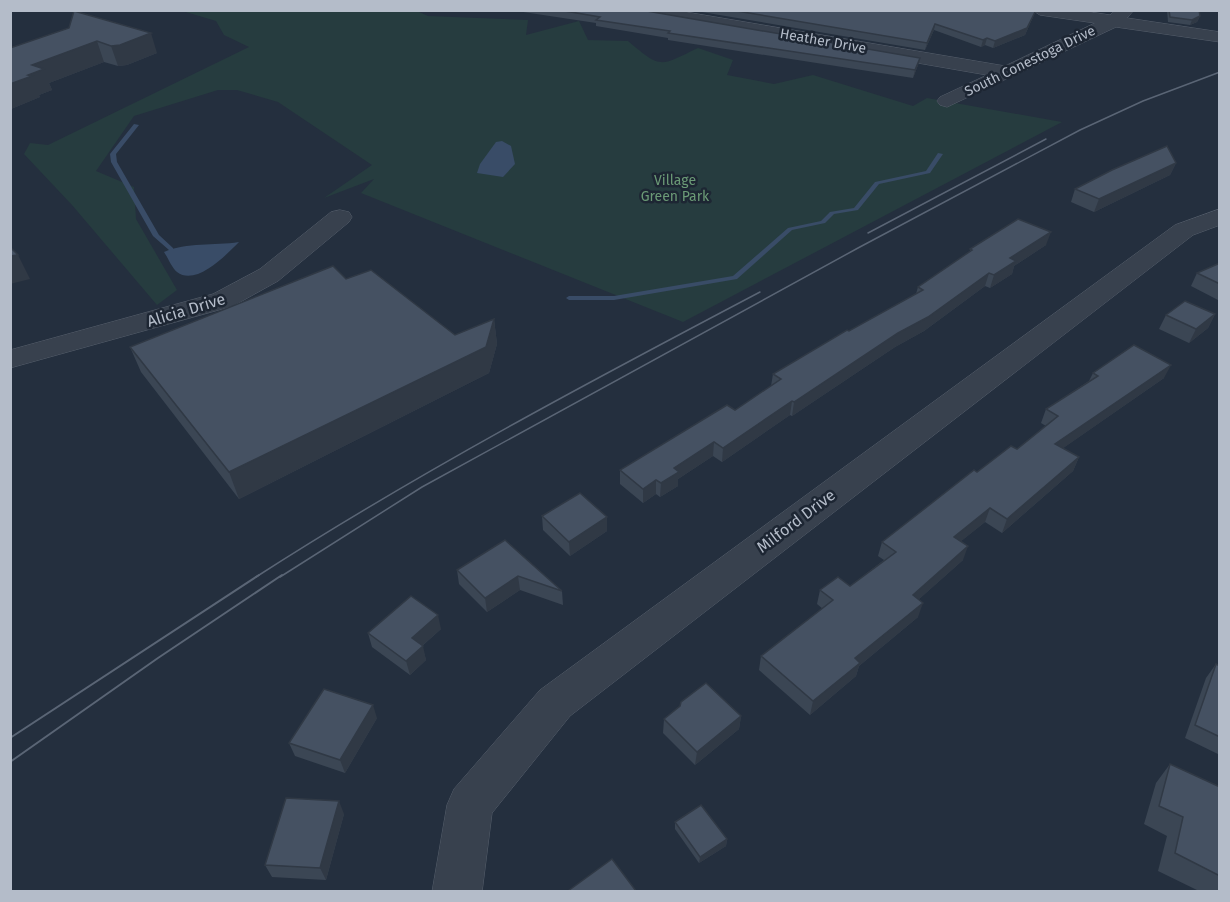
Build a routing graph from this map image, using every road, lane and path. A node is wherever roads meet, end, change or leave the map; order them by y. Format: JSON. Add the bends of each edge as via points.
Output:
{"nodes":[{"id":1,"x":640,"y":10,"type":"edge"},
{"id":2,"x":1040,"y":10,"type":"edge"},
{"id":3,"x":1120,"y":16,"type":"edge"},
{"id":4,"x":1220,"y":37,"type":"edge"},
{"id":5,"x":1005,"y":72,"type":"junction"},
{"id":6,"x":947,"y":101,"type":"dead end"},
{"id":7,"x":1220,"y":216,"type":"edge"},
{"id":8,"x":340,"y":217,"type":"dead end"},
{"id":9,"x":10,"y":359,"type":"edge"},
{"id":10,"x":457,"y":891,"type":"edge"}],
"edges":[{"from":1,"to":5,"type":"street","name":"Heather Drive"},
{"from":2,"to":3,"type":"street"},
{"from":3,"to":4,"type":"street"},
{"from":3,"to":5,"type":"street","name":"South Conestoga Drive"},
{"from":5,"to":6,"type":"street","name":"South Conestoga Drive"},
{"from":7,"to":10,"type":"street","name":"Milford Drive","via":[[1184,230],[555,703],[470,805]]},
{"from":8,"to":9,"type":"street","name":"Alicia Drive","via":[[270,275],[223,300]]}]}
